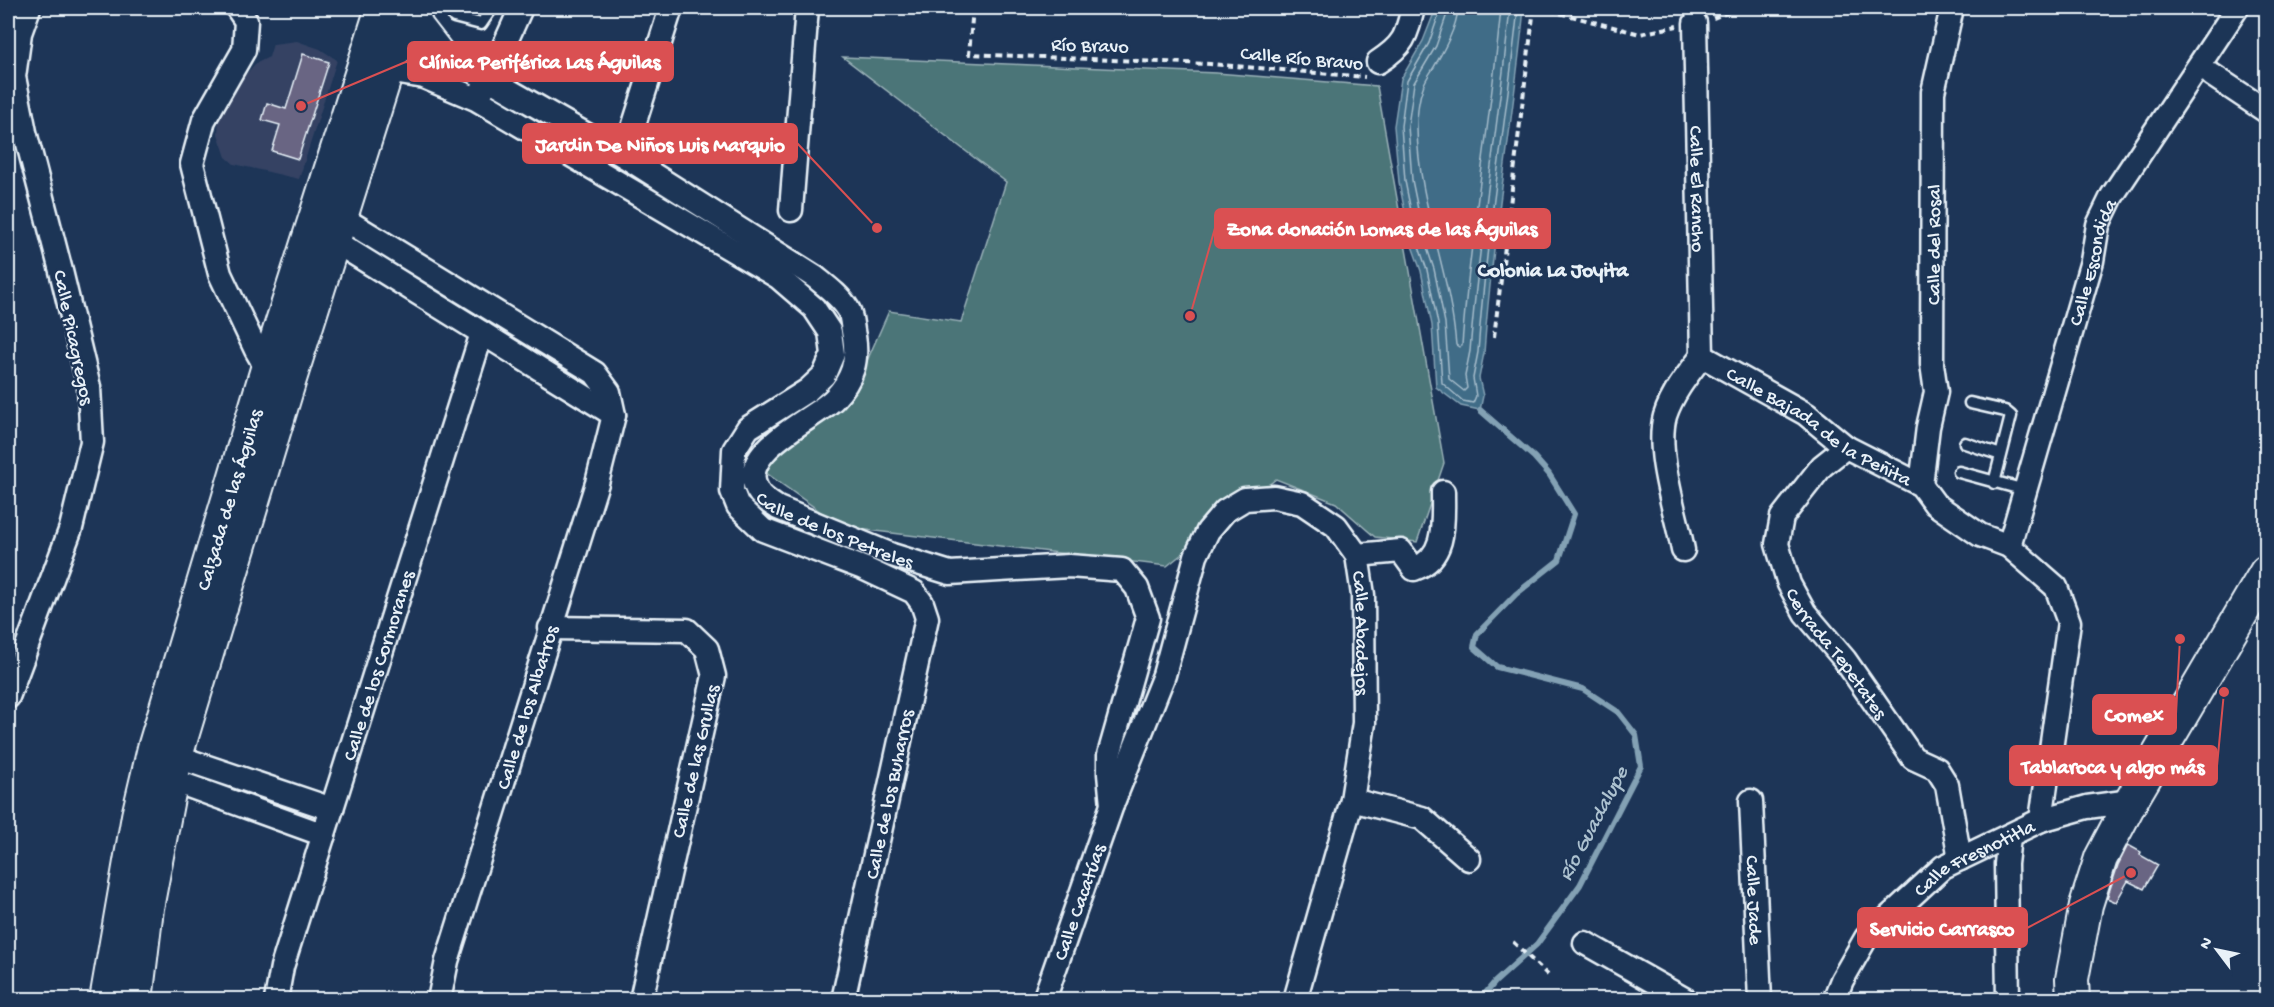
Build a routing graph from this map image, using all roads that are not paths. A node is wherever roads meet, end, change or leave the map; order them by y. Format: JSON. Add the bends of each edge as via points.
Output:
{"nodes":[{"id":1,"x":29,"y":8,"type":"edge"},
{"id":2,"x":237,"y":8,"type":"edge"},
{"id":3,"x":382,"y":8,"type":"edge"},
{"id":4,"x":407,"y":8,"type":"edge"},
{"id":5,"x":411,"y":8,"type":"edge"},
{"id":6,"x":457,"y":8,"type":"edge"},
{"id":7,"x":492,"y":8,"type":"edge"},
{"id":8,"x":520,"y":8,"type":"edge"},
{"id":9,"x":671,"y":8,"type":"edge"},
{"id":10,"x":807,"y":8,"type":"edge"},
{"id":11,"x":1413,"y":8,"type":"edge"},
{"id":12,"x":1952,"y":8,"type":"edge"},
{"id":13,"x":2237,"y":8,"type":"edge"},
{"id":14,"x":1695,"y":23,"type":"road end"},
{"id":15,"x":438,"y":54,"type":"junction"},
{"id":16,"x":379,"y":56,"type":"junction"},
{"id":17,"x":1378,"y":62,"type":"road end"},
{"id":18,"x":2212,"y":75,"type":"dead end"},
{"id":19,"x":489,"y":79,"type":"junction"},
{"id":20,"x":476,"y":99,"type":"junction"},
{"id":21,"x":2266,"y":111,"type":"edge"},
{"id":22,"x":624,"y":156,"type":"junction"},
{"id":23,"x":791,"y":210,"type":"dead end"},
{"id":24,"x":338,"y":229,"type":"junction"},
{"id":25,"x":482,"y":333,"type":"junction"},
{"id":26,"x":1702,"y":356,"type":"junction"},
{"id":27,"x":278,"y":374,"type":"junction"},
{"id":28,"x":1970,"y":403,"type":"dead end"},
{"id":29,"x":614,"y":415,"type":"junction"},
{"id":30,"x":1965,"y":442,"type":"dead end"},
{"id":31,"x":1846,"y":447,"type":"junction"},
{"id":32,"x":2001,"y":455,"type":"junction"},
{"id":33,"x":1959,"y":472,"type":"dead end"},
{"id":34,"x":1994,"y":483,"type":"junction"},
{"id":35,"x":1921,"y":485,"type":"junction"},
{"id":36,"x":2025,"y":490,"type":"junction"},
{"id":37,"x":1443,"y":492,"type":"dead end"},
{"id":38,"x":2008,"y":546,"type":"junction"},
{"id":39,"x":1683,"y":550,"type":"dead end"},
{"id":40,"x":1357,"y":555,"type":"junction"},
{"id":41,"x":2266,"y":572,"type":"edge"},
{"id":42,"x":914,"y":592,"type":"joint"},
{"id":43,"x":550,"y":628,"type":"junction"},
{"id":44,"x":8,"y":697,"type":"edge"},
{"id":45,"x":162,"y":764,"type":"junction"},
{"id":46,"x":1352,"y":801,"type":"junction"},
{"id":47,"x":1751,"y":801,"type":"dead end"},
{"id":48,"x":2131,"y":801,"type":"junction"},
{"id":49,"x":1112,"y":805,"type":"junction"},
{"id":50,"x":332,"y":809,"type":"junction"},
{"id":51,"x":2041,"y":820,"type":"junction"},
{"id":52,"x":324,"y":835,"type":"junction"},
{"id":53,"x":2009,"y":837,"type":"junction"},
{"id":54,"x":1469,"y":859,"type":"dead end"},
{"id":55,"x":1960,"y":859,"type":"junction"},
{"id":56,"x":1585,"y":943,"type":"dead end"},
{"id":57,"x":106,"y":999,"type":"edge"},
{"id":58,"x":136,"y":999,"type":"edge"},
{"id":59,"x":276,"y":999,"type":"edge"},
{"id":60,"x":439,"y":999,"type":"edge"},
{"id":61,"x":641,"y":999,"type":"edge"},
{"id":62,"x":843,"y":999,"type":"edge"},
{"id":63,"x":1044,"y":999,"type":"edge"},
{"id":64,"x":1295,"y":999,"type":"edge"},
{"id":65,"x":1686,"y":999,"type":"edge"},
{"id":66,"x":1760,"y":999,"type":"edge"},
{"id":67,"x":1834,"y":999,"type":"edge"},
{"id":68,"x":2008,"y":999,"type":"edge"},
{"id":69,"x":2073,"y":999,"type":"edge"}],
"edges":[{"from":1,"to":44,"type":"street","name":"Calle Picagregos","via":[[20,33],[14,77],[89,387],[92,442],[71,528]]},
{"from":2,"to":27,"type":"street","via":[[246,21],[244,50],[204,120],[192,164],[220,274]]},
{"from":3,"to":16,"type":"main road","name":"Calzada de las Águilas"},
{"from":4,"to":16,"type":"main road","name":"Calzada de las Águilas"},
{"from":5,"to":15,"type":"main road","via":[[417,27]]},
{"from":6,"to":7,"type":"lane","via":[[454,17],[481,24]]},
{"from":8,"to":19,"type":"street"},
{"from":9,"to":22,"type":"street"},
{"from":10,"to":23,"type":"street"},
{"from":11,"to":17,"type":"street","via":[[1407,34],[1395,51]]},
{"from":12,"to":35,"type":"street","name":"Calle del Rosal","via":[[1933,92],[1932,364],[1936,392]]},
{"from":13,"to":36,"type":"street","name":"Calle Escondida","via":[[2112,196],[2098,225],[2092,261]]},
{"from":14,"to":26,"type":"street","name":"Calle El Rancho"},
{"from":15,"to":16,"type":"street","name":"Calle de los Petreles"},
{"from":15,"to":19,"type":"street","name":"Calle de los Petreles"},
{"from":16,"to":20,"type":"street","name":"Calle de los Petreles"},
{"from":16,"to":24,"type":"main road","name":"Calzada de las Águilas"},
{"from":16,"to":27,"type":"main road","name":"Calzada de las Águilas"},
{"from":18,"to":21,"type":"street"},
{"from":19,"to":20,"type":"street"},
{"from":19,"to":22,"type":"street","name":"Calle de los Petreles"},
{"from":20,"to":42,"type":"street","name":"Calle de los Petreles","via":[[778,277],[814,308],[830,332],[833,354],[824,375],[808,390],[748,428],[734,450],[732,491],[738,506],[763,530]]},
{"from":22,"to":49,"type":"street","name":"Calle de los Petreles","via":[[815,277],[849,310],[857,355],[852,374],[834,399],[766,449],[755,466],[754,484],[761,496],[778,508],[892,555],[950,573],[1088,567],[1122,570],[1137,588],[1148,618],[1109,755]]},
{"from":24,"to":25,"type":"street"},
{"from":24,"to":27,"type":"main road","name":"Calzada de las Águilas"},
{"from":24,"to":29,"type":"street","via":[[596,373],[609,392]]},
{"from":25,"to":29,"type":"street"},
{"from":25,"to":50,"type":"street","name":"Calle de los Cormoranes"},
{"from":26,"to":31,"type":"street","name":"Calle Bajada de la Peñita","via":[[1806,414]]},
{"from":26,"to":39,"type":"street","via":[[1665,416],[1662,447]]},
{"from":27,"to":45,"type":"main road","name":"Calzada de las Águilas"},
{"from":28,"to":32,"type":"lane","via":[[2011,416]]},
{"from":29,"to":43,"type":"street","name":"Calle de los Albatros","via":[[597,483]]},
{"from":30,"to":32,"type":"lane"},
{"from":31,"to":35,"type":"street","name":"Calle Bajada de la Peñita"},
{"from":31,"to":55,"type":"street","name":"Cerrada Tepetates","via":[[1821,466],[1782,517],[1777,544],[1789,584],[1805,613],[1845,660],[1913,758],[1937,769],[1947,785]]},
{"from":32,"to":34,"type":"lane"},
{"from":33,"to":34,"type":"lane"},
{"from":34,"to":36,"type":"lane"},
{"from":35,"to":38,"type":"street","name":"Calle Bajada de la Peñita","via":[[1935,504],[1980,535]]},
{"from":36,"to":38,"type":"street","name":"Calle Escondida"},
{"from":37,"to":40,"type":"street","via":[[1440,545],[1426,565],[1414,569],[1401,551]]},
{"from":38,"to":51,"type":"street","name":"Calle Bajada de la Peñita","via":[[2056,587],[2069,622]]},
{"from":40,"to":46,"type":"street","name":"Calle Abadejos","via":[[1363,595],[1364,723]]},
{"from":40,"to":49,"type":"street","name":"Calle Abadejos","via":[[1335,526],[1302,503],[1274,497],[1245,499],[1225,511],[1208,531],[1196,556],[1164,675]]},
{"from":41,"to":48,"type":"main road"},
{"from":42,"to":62,"type":"street","name":"Calle de los Buharros","via":[[927,618]]},
{"from":43,"to":60,"type":"street","name":"Calle de los Albatros","via":[[447,961]]},
{"from":43,"to":61,"type":"street","name":"Calle de las Grullas","via":[[687,630],[707,649],[714,676]]},
{"from":45,"to":50,"type":"street"},
{"from":45,"to":52,"type":"street"},
{"from":45,"to":57,"type":"main road","name":"Calzada de las Águilas","via":[[121,905]]},
{"from":45,"to":58,"type":"main road","name":"Calzada de las Águilas"},
{"from":46,"to":54,"type":"street","via":[[1422,818]]},
{"from":46,"to":64,"type":"street","name":"Calle Abadejos"},
{"from":47,"to":66,"type":"street","name":"Calle Jade"},
{"from":48,"to":51,"type":"street","name":"Calle Fresnotitla","via":[[2087,807]]},
{"from":48,"to":69,"type":"main road","via":[[2102,858],[2086,905],[2072,979]]},
{"from":49,"to":63,"type":"street","name":"Calle Cacatúas"},
{"from":50,"to":52,"type":"street","name":"Calle de los Cormoranes"},
{"from":51,"to":53,"type":"street","name":"Calle Fresnotitla"},
{"from":52,"to":59,"type":"street","name":"Calle de los Cormoranes","via":[[282,967]]},
{"from":53,"to":55,"type":"street","name":"Calle Fresnotitla"},
{"from":53,"to":68,"type":"street"},
{"from":55,"to":67,"type":"street","name":"Calle Fresnotitla","via":[[1943,867],[1866,938]]},
{"from":56,"to":65,"type":"street"}]}
